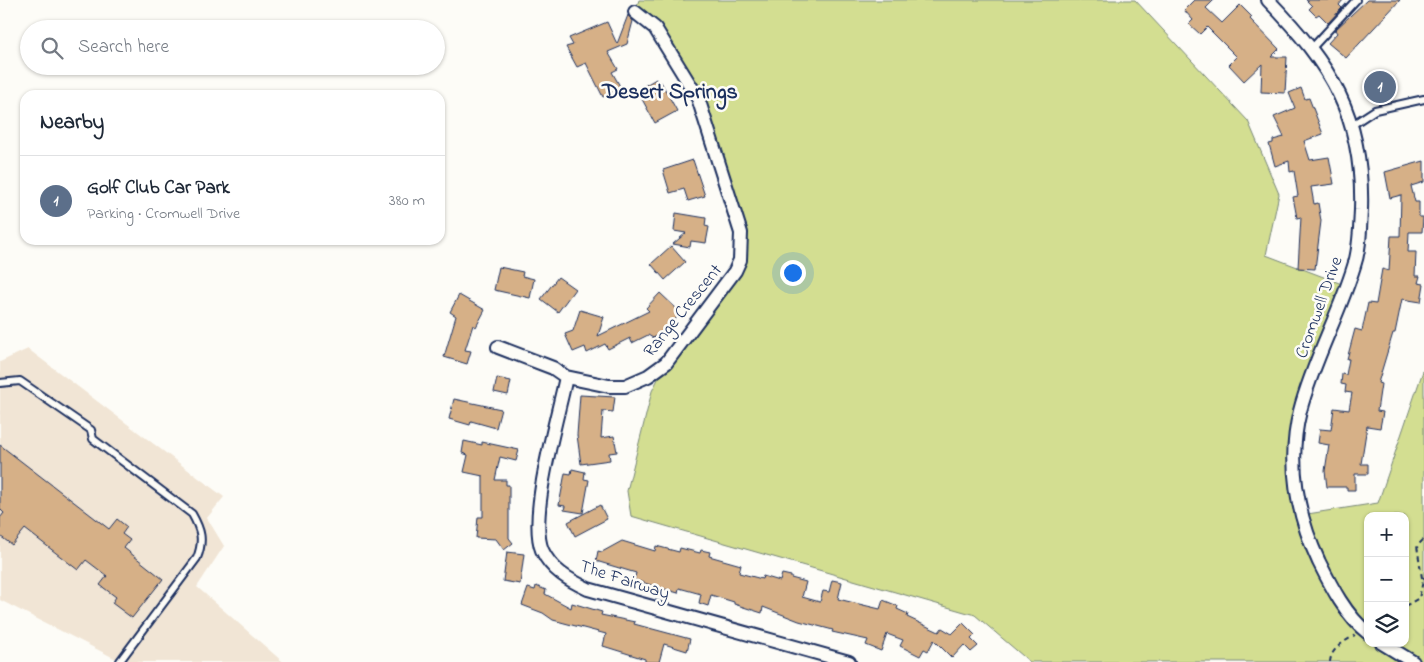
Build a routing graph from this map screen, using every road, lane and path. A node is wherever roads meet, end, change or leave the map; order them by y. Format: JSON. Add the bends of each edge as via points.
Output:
{"nodes":[{"id":1,"x":1268,"y":0,"type":"edge"},
{"id":2,"x":1356,"y":0,"type":"edge"},
{"id":3,"x":635,"y":12,"type":"dead end"},
{"id":4,"x":1312,"y":48,"type":"junction"},
{"id":5,"x":1424,"y":99,"type":"edge"},
{"id":6,"x":1352,"y":125,"type":"junction"},
{"id":7,"x":498,"y":348,"type":"dead end"},
{"id":8,"x":566,"y":377,"type":"junction"},
{"id":9,"x":0,"y":383,"type":"edge"},
{"id":10,"x":1424,"y":539,"type":"edge"},
{"id":11,"x":1423,"y":577,"type":"edge"},
{"id":12,"x":1409,"y":604,"type":"edge"},
{"id":13,"x":1364,"y":629,"type":"edge"},
{"id":14,"x":1364,"y":632,"type":"edge"},
{"id":15,"x":1389,"y":647,"type":"edge"},
{"id":16,"x":120,"y":661,"type":"edge"},
{"id":17,"x":849,"y":662,"type":"edge"},
{"id":18,"x":1330,"y":662,"type":"edge"},
{"id":19,"x":1413,"y":662,"type":"edge"}],
"edges":[{"from":1,"to":4,"type":"street","name":"Cromwell Drive"},
{"from":2,"to":4,"type":"lane"},
{"from":3,"to":8,"type":"street","name":"Range Crescent","via":[[655,28],[698,98],[741,233],[740,260],[730,280],[666,363],[648,376],[625,386]]},
{"from":4,"to":6,"type":"street","name":"Cromwell Drive","via":[[1342,99]]},
{"from":5,"to":6,"type":"lane","via":[[1374,110]]},
{"from":6,"to":13,"type":"street","name":"Cromwell Drive","via":[[1361,191],[1355,264],[1300,413],[1295,478],[1298,502],[1313,547],[1338,596]]},
{"from":7,"to":8,"type":"street","name":"Range Crescent","via":[[553,368]]},
{"from":8,"to":17,"type":"street","name":"The Fairway","via":[[538,504],[537,532],[542,550],[552,565],[568,580],[588,589]]},
{"from":9,"to":16,"type":"lane","via":[[20,380],[91,430],[93,439],[192,514],[200,528],[202,544],[197,558]]},
{"from":10,"to":11,"type":"path","via":[[1417,546]]},
{"from":11,"to":12,"type":"path","via":[[1419,598]]},
{"from":14,"to":18,"type":"path","via":[[1338,646]]},
{"from":15,"to":19,"type":"street"}]}
